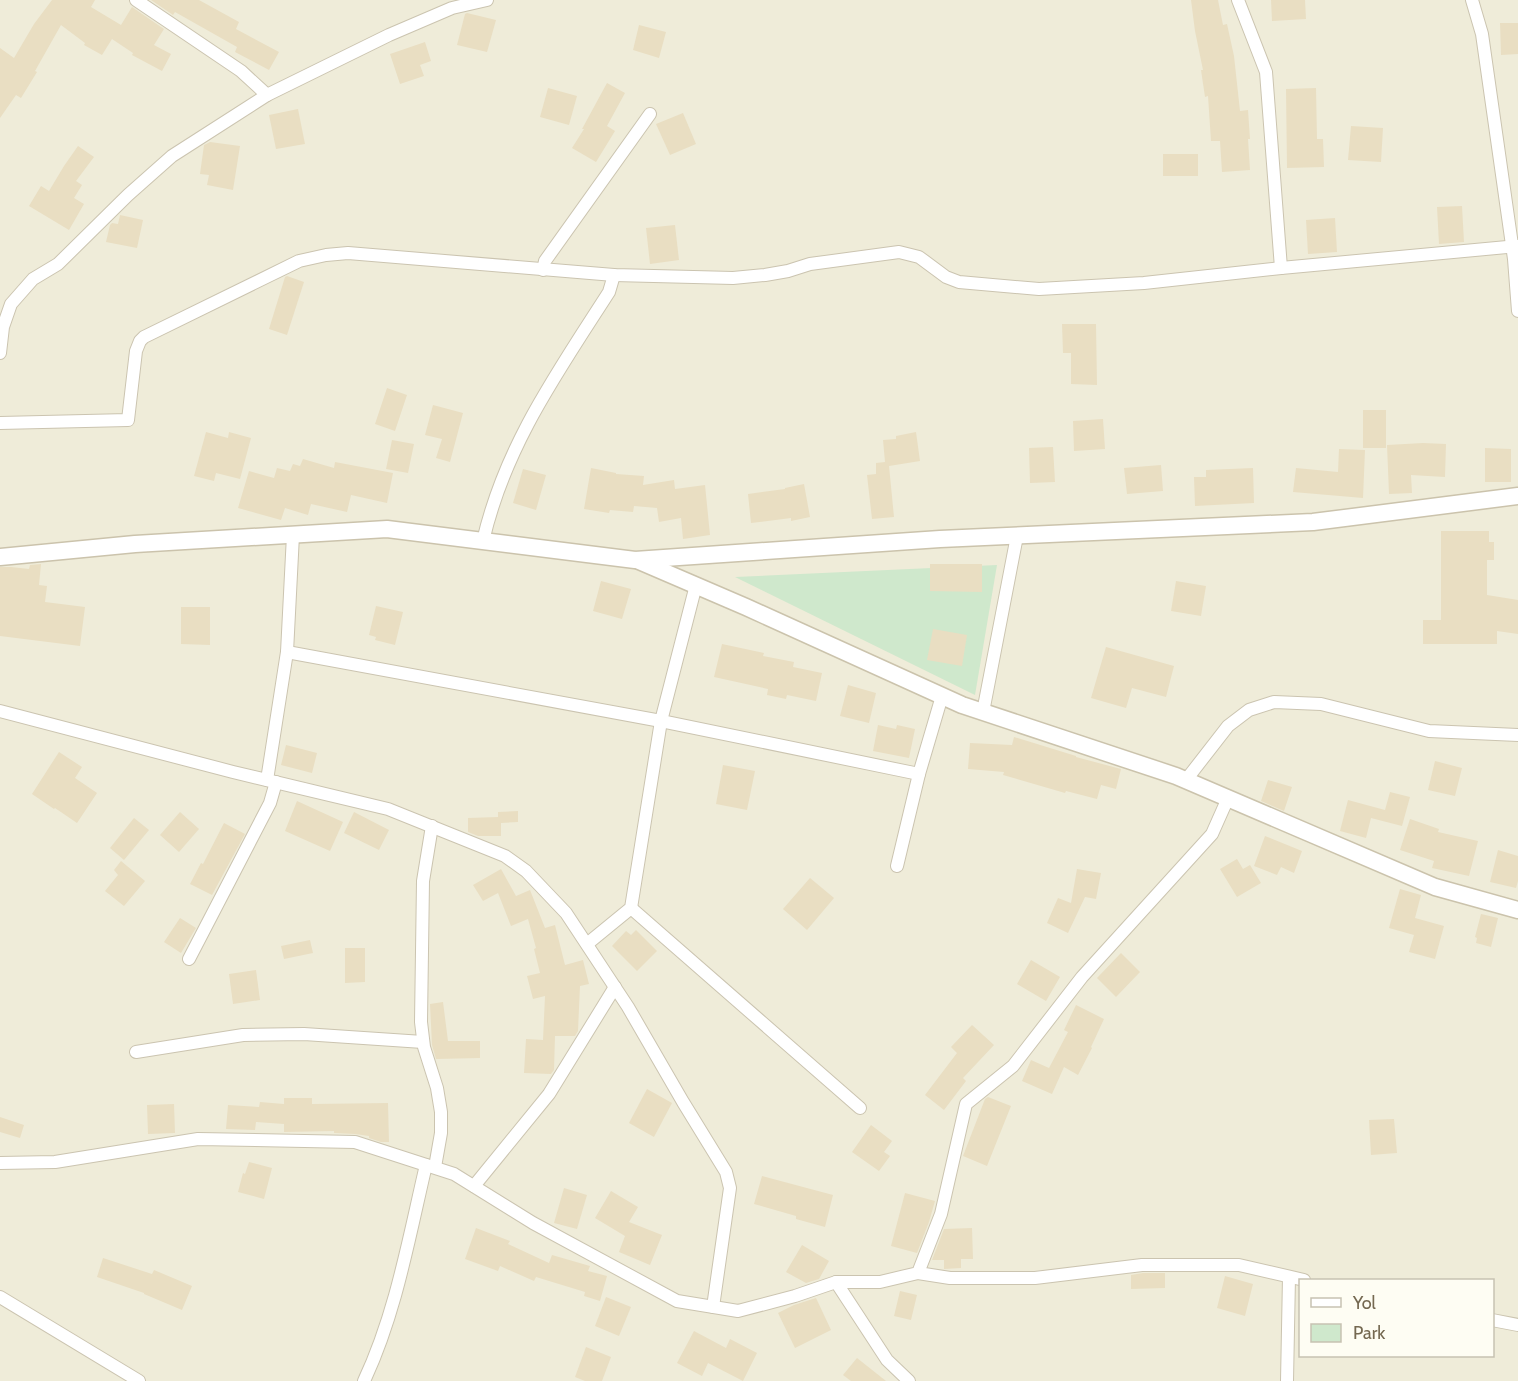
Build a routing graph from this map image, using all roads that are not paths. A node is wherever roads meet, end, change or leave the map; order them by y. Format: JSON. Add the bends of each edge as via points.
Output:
{"nodes":[{"id":1,"x":136,"y":0,"type":"edge"},
{"id":2,"x":487,"y":0,"type":"edge"},
{"id":3,"x":1238,"y":0,"type":"edge"},
{"id":4,"x":1472,"y":0,"type":"edge"},
{"id":5,"x":267,"y":95,"type":"junction"},
{"id":6,"x":650,"y":114,"type":"dead end"},
{"id":7,"x":1515,"y":246,"type":"edge"},
{"id":8,"x":1281,"y":268,"type":"junction"},
{"id":9,"x":543,"y":270,"type":"junction"},
{"id":10,"x":614,"y":275,"type":"junction"},
{"id":11,"x":1518,"y":311,"type":"edge"},
{"id":12,"x":0,"y":353,"type":"edge"},
{"id":13,"x":0,"y":423,"type":"edge"},
{"id":14,"x":1518,"y":496,"type":"edge"},
{"id":15,"x":293,"y":534,"type":"junction"},
{"id":16,"x":1017,"y":536,"type":"junction"},
{"id":17,"x":483,"y":541,"type":"junction"},
{"id":18,"x":0,"y":556,"type":"edge"},
{"id":19,"x":635,"y":560,"type":"junction"},
{"id":20,"x":696,"y":585,"type":"junction"},
{"id":21,"x":287,"y":652,"type":"junction"},
{"id":22,"x":942,"y":696,"type":"junction"},
{"id":23,"x":0,"y":711,"type":"edge"},
{"id":24,"x":983,"y":712,"type":"junction"},
{"id":25,"x":661,"y":720,"type":"junction"},
{"id":26,"x":1518,"y":735,"type":"edge"},
{"id":27,"x":919,"y":774,"type":"junction"},
{"id":28,"x":1186,"y":780,"type":"junction"},
{"id":29,"x":272,"y":781,"type":"junction"},
{"id":30,"x":1227,"y":798,"type":"junction"},
{"id":31,"x":432,"y":826,"type":"junction"},
{"id":32,"x":897,"y":866,"type":"dead end"},
{"id":33,"x":632,"y":908,"type":"junction"},
{"id":34,"x":1518,"y":910,"type":"edge"},
{"id":35,"x":587,"y":944,"type":"junction"},
{"id":36,"x":189,"y":959,"type":"dead end"},
{"id":37,"x":615,"y":987,"type":"junction"},
{"id":38,"x":423,"y":1042,"type":"junction"},
{"id":39,"x":136,"y":1052,"type":"dead end"},
{"id":40,"x":860,"y":1108,"type":"dead end"},
{"id":41,"x":0,"y":1163,"type":"edge"},
{"id":42,"x":430,"y":1166,"type":"junction"},
{"id":43,"x":474,"y":1186,"type":"junction"},
{"id":44,"x":918,"y":1273,"type":"junction"},
{"id":45,"x":1289,"y":1277,"type":"junction"},
{"id":46,"x":1299,"y":1280,"type":"edge"},
{"id":47,"x":836,"y":1282,"type":"junction"},
{"id":48,"x":0,"y":1297,"type":"edge"},
{"id":49,"x":713,"y":1307,"type":"junction"},
{"id":50,"x":1494,"y":1320,"type":"edge"},
{"id":51,"x":1518,"y":1325,"type":"edge"},
{"id":52,"x":139,"y":1381,"type":"edge"},
{"id":53,"x":364,"y":1381,"type":"edge"},
{"id":54,"x":909,"y":1381,"type":"edge"},
{"id":55,"x":1287,"y":1381,"type":"edge"}],
"edges":[{"from":1,"to":5,"type":"street","via":[[241,71]]},
{"from":2,"to":5,"type":"street","via":[[452,8],[399,30]]},
{"from":3,"to":8,"type":"street","via":[[1266,72]]},
{"from":4,"to":7,"type":"street","via":[[1482,34]]},
{"from":5,"to":12,"type":"street","via":[[172,156],[58,264],[33,279],[11,304]]},
{"from":6,"to":9,"type":"street","via":[[544,261]]},
{"from":7,"to":8,"type":"street"},
{"from":7,"to":11,"type":"street"},
{"from":8,"to":10,"type":"street","via":[[1039,289],[959,282],[919,257],[899,252],[749,277]]},
{"from":9,"to":10,"type":"street"},
{"from":9,"to":13,"type":"street","via":[[348,253],[313,257],[140,341],[129,420]]},
{"from":10,"to":17,"type":"street","via":[[609,292],[523,431],[499,486]]},
{"from":14,"to":16,"type":"street","via":[[1313,522]]},
{"from":15,"to":17,"type":"street","via":[[387,529]]},
{"from":15,"to":18,"type":"street"},
{"from":15,"to":21,"type":"street"},
{"from":16,"to":19,"type":"street"},
{"from":16,"to":24,"type":"street"},
{"from":17,"to":19,"type":"street"},
{"from":19,"to":20,"type":"street"},
{"from":20,"to":22,"type":"street"},
{"from":20,"to":25,"type":"street"},
{"from":21,"to":25,"type":"street"},
{"from":21,"to":29,"type":"street"},
{"from":22,"to":24,"type":"street"},
{"from":22,"to":27,"type":"street"},
{"from":23,"to":29,"type":"street"},
{"from":24,"to":28,"type":"street"},
{"from":25,"to":27,"type":"street"},
{"from":25,"to":33,"type":"street"},
{"from":26,"to":28,"type":"street","via":[[1429,731],[1321,705],[1274,702],[1249,710],[1228,726]]},
{"from":27,"to":32,"type":"street"},
{"from":28,"to":30,"type":"street"},
{"from":29,"to":31,"type":"street","via":[[388,809]]},
{"from":29,"to":36,"type":"street","via":[[270,802]]},
{"from":30,"to":34,"type":"street","via":[[1435,887]]},
{"from":30,"to":44,"type":"street","via":[[1212,834],[1082,977],[1012,1066],[966,1104],[941,1214]]},
{"from":31,"to":35,"type":"street","via":[[505,856],[526,871],[567,913]]},
{"from":31,"to":38,"type":"street","via":[[423,880]]},
{"from":33,"to":35,"type":"street"},
{"from":33,"to":40,"type":"street"},
{"from":35,"to":37,"type":"street"},
{"from":37,"to":43,"type":"street","via":[[549,1094]]},
{"from":37,"to":49,"type":"street","via":[[726,1172],[730,1188]]},
{"from":38,"to":39,"type":"street","via":[[304,1034],[243,1035]]},
{"from":38,"to":42,"type":"street","via":[[441,1112],[441,1133]]},
{"from":41,"to":42,"type":"street","via":[[55,1162],[198,1139],[355,1143]]},
{"from":42,"to":43,"type":"street"},
{"from":42,"to":53,"type":"street","via":[[397,1288]]},
{"from":43,"to":49,"type":"street","via":[[533,1223],[677,1301]]},
{"from":44,"to":45,"type":"street","via":[[950,1278],[1035,1278],[1142,1265],[1239,1265]]},
{"from":44,"to":47,"type":"street","via":[[880,1282]]},
{"from":45,"to":46,"type":"street"},
{"from":45,"to":55,"type":"street"},
{"from":47,"to":49,"type":"street","via":[[738,1311]]},
{"from":47,"to":54,"type":"street","via":[[887,1360]]},
{"from":48,"to":52,"type":"street"},
{"from":50,"to":51,"type":"street"}]}
